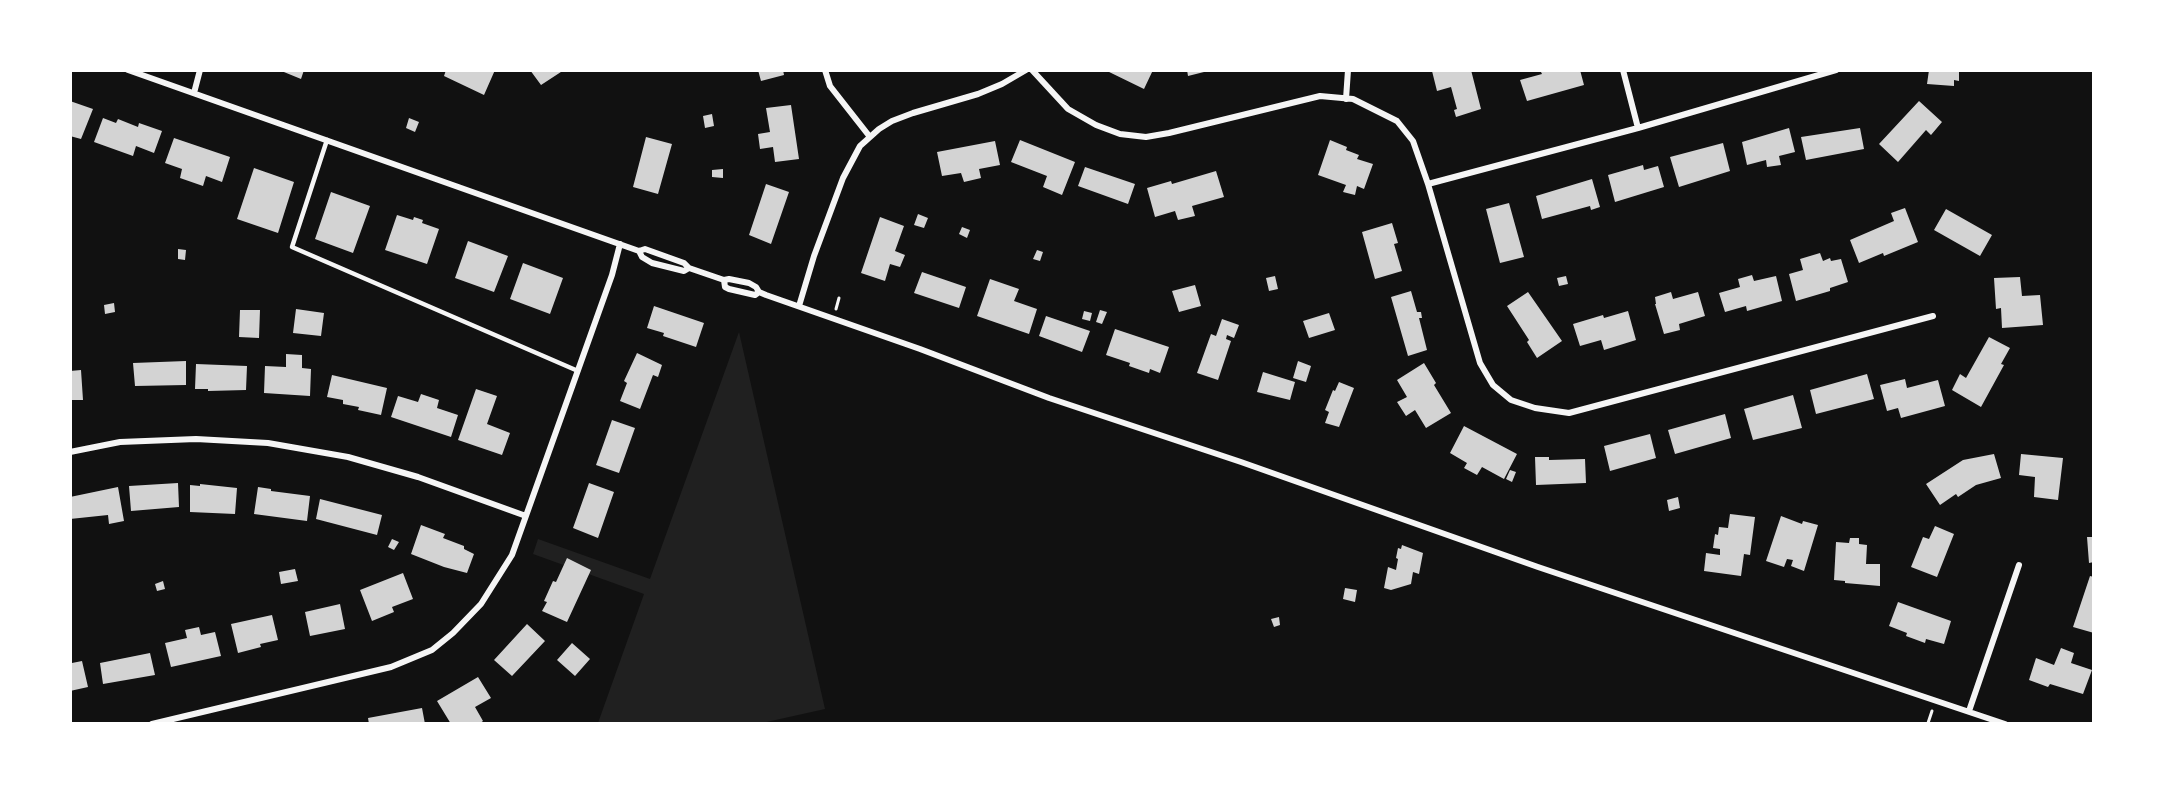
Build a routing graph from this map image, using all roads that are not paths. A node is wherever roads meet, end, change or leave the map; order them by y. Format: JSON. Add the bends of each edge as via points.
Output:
{"nodes":[{"id":1,"x":128,"y":70,"type":"edge"},
{"id":2,"x":200,"y":70,"type":"edge"},
{"id":3,"x":825,"y":70,"type":"edge"},
{"id":4,"x":1026,"y":70,"type":"edge"},
{"id":5,"x":1032,"y":70,"type":"edge"},
{"id":6,"x":1348,"y":70,"type":"edge"},
{"id":7,"x":1623,"y":70,"type":"edge"},
{"id":8,"x":1836,"y":70,"type":"edge"},
{"id":9,"x":194,"y":93,"type":"junction"},
{"id":10,"x":1346,"y":99,"type":"junction"},
{"id":11,"x":1638,"y":128,"type":"junction"},
{"id":12,"x":870,"y":137,"type":"junction"},
{"id":13,"x":327,"y":140,"type":"junction"},
{"id":14,"x":1428,"y":184,"type":"junction"},
{"id":15,"x":620,"y":244,"type":"junction"},
{"id":16,"x":639,"y":251,"type":"junction"},
{"id":17,"x":688,"y":268,"type":"junction"},
{"id":18,"x":799,"y":306,"type":"junction"},
{"id":19,"x":1933,"y":316,"type":"dead end"},
{"id":20,"x":578,"y":371,"type":"junction"},
{"id":21,"x":70,"y":452,"type":"edge"},
{"id":22,"x":526,"y":516,"type":"junction"},
{"id":23,"x":2019,"y":565,"type":"dead end"},
{"id":24,"x":1969,"y":711,"type":"junction"},
{"id":25,"x":152,"y":723,"type":"edge"},
{"id":26,"x":2005,"y":723,"type":"edge"}],
"edges":[{"from":1,"to":9,"type":"street"},
{"from":2,"to":9,"type":"street"},
{"from":3,"to":12,"type":"street","via":[[830,86]]},
{"from":4,"to":12,"type":"street","via":[[978,94],[892,122]]},
{"from":5,"to":10,"type":"street","via":[[1068,108],[1096,125],[1146,137],[1320,96]]},
{"from":6,"to":10,"type":"street"},
{"from":7,"to":11,"type":"street"},
{"from":8,"to":11,"type":"street"},
{"from":9,"to":13,"type":"street"},
{"from":10,"to":14,"type":"street","via":[[1397,121],[1413,141]]},
{"from":11,"to":14,"type":"street"},
{"from":12,"to":18,"type":"street","via":[[860,146],[843,178]]},
{"from":13,"to":15,"type":"street"},
{"from":13,"to":20,"type":"lane","via":[[292,247]]},
{"from":14,"to":19,"type":"street","via":[[1480,363],[1493,385],[1511,400],[1535,408],[1569,413]]},
{"from":15,"to":16,"type":"street"},
{"from":15,"to":20,"type":"street"},
{"from":16,"to":17,"type":"street","via":[[645,249]]},
{"from":16,"to":17,"type":"street","via":[[652,263],[684,272]]},
{"from":17,"to":18,"type":"street","via":[[724,280],[729,289],[755,295],[759,292]]},
{"from":18,"to":24,"type":"street","via":[[1049,398]]},
{"from":20,"to":22,"type":"street"},
{"from":21,"to":22,"type":"street","via":[[120,442],[196,439],[268,443],[348,457],[418,477]]},
{"from":22,"to":25,"type":"street","via":[[512,555],[482,604],[432,650],[391,667]]},
{"from":23,"to":24,"type":"street"},
{"from":24,"to":26,"type":"street"}]}
